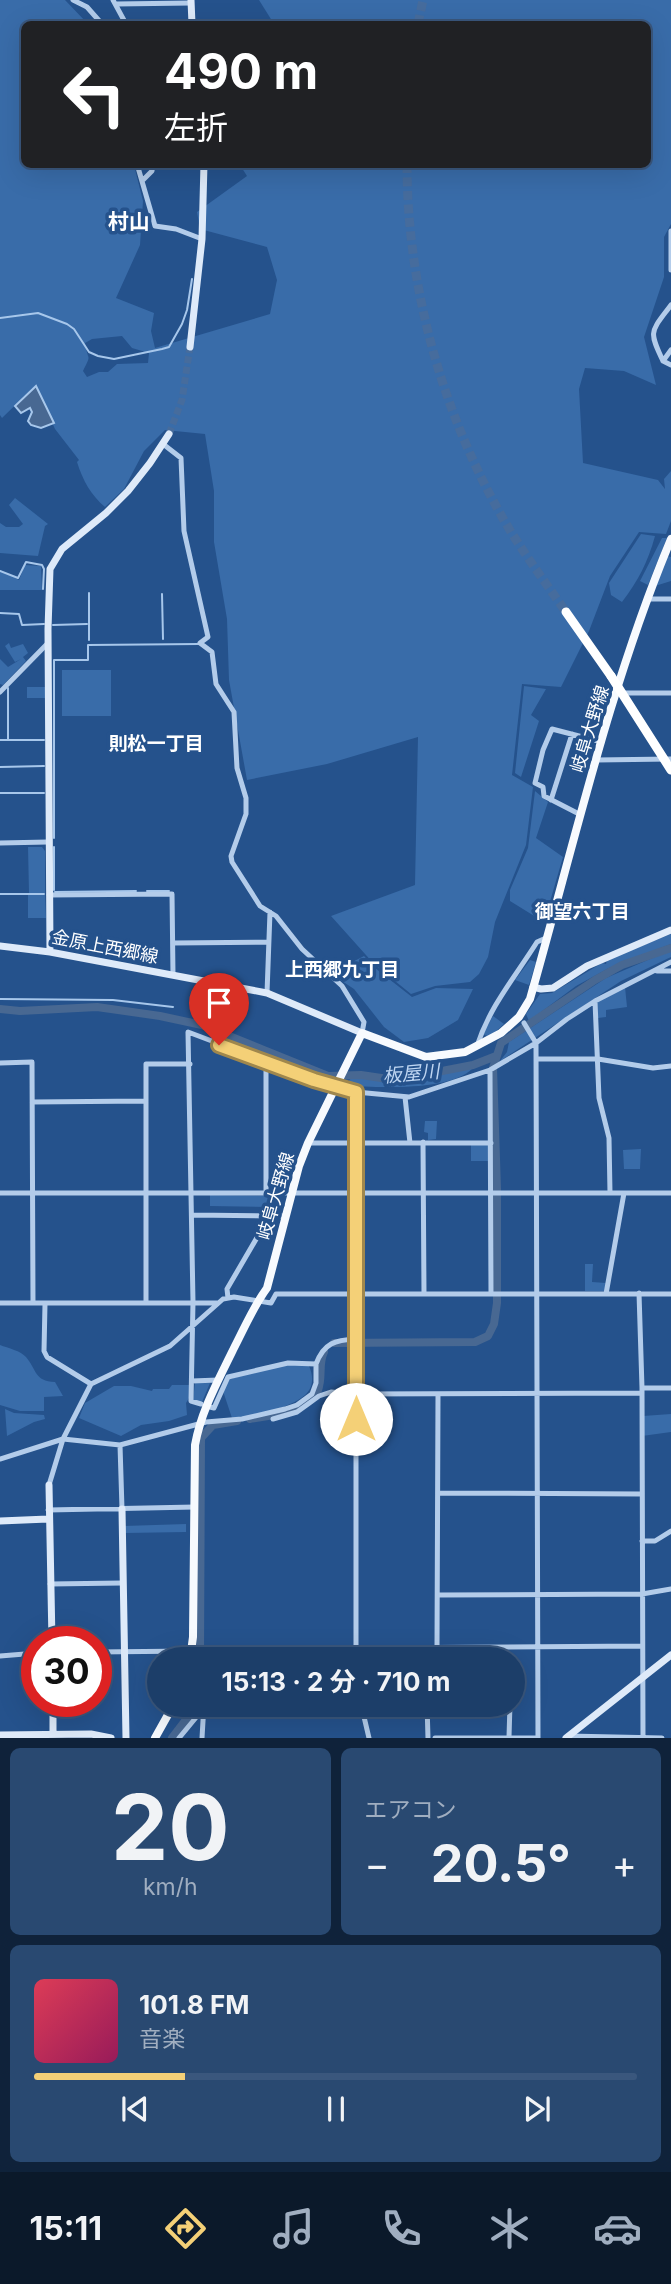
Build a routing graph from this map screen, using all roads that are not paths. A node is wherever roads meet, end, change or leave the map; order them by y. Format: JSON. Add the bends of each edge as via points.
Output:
{"nodes":[{"id":1,"x":74,"y":0,"type":"edge"},
{"id":2,"x":115,"y":2,"type":"edge"},
{"id":3,"x":191,"y":2,"type":"edge"},
{"id":4,"x":99,"y":21,"type":"edge"},
{"id":5,"x":124,"y":21,"type":"edge"},
{"id":6,"x":192,"y":21,"type":"edge"},
{"id":7,"x":138,"y":168,"type":"edge"},
{"id":8,"x":152,"y":168,"type":"edge"},
{"id":9,"x":204,"y":168,"type":"edge"},
{"id":10,"x":142,"y":181,"type":"junction"},
{"id":11,"x":671,"y":231,"type":"edge"},
{"id":12,"x":202,"y":239,"type":"junction"},
{"id":13,"x":671,"y":271,"type":"edge"},
{"id":14,"x":671,"y":305,"type":"edge"},
{"id":15,"x":190,"y":347,"type":"tunnel mouth"},
{"id":16,"x":671,"y":350,"type":"edge"},
{"id":17,"x":663,"y":361,"type":"junction"},
{"id":18,"x":671,"y":365,"type":"edge"},
{"id":19,"x":169,"y":434,"type":"tunnel mouth"},
{"id":20,"x":163,"y":444,"type":"junction"},
{"id":21,"x":671,"y":539,"type":"edge"},
{"id":22,"x":647,"y":599,"type":"junction"},
{"id":23,"x":671,"y":599,"type":"edge"},
{"id":24,"x":566,"y":612,"type":"tunnel mouth"},
{"id":25,"x":48,"y":643,"type":"junction"},
{"id":26,"x":0,"y":692,"type":"edge"},
{"id":27,"x":617,"y":693,"type":"junction"},
{"id":28,"x":671,"y":693,"type":"edge"},
{"id":29,"x":572,"y":734,"type":"junction"},
{"id":30,"x":602,"y":742,"type":"junction"},
{"id":31,"x":671,"y":758,"type":"edge"},
{"id":32,"x":596,"y":760,"type":"junction"},
{"id":33,"x":671,"y":770,"type":"edge"},
{"id":34,"x":551,"y":800,"type":"junction"},
{"id":35,"x":581,"y":815,"type":"junction"},
{"id":36,"x":48,"y":842,"type":"junction"},
{"id":37,"x":0,"y":844,"type":"edge"},
{"id":38,"x":49,"y":895,"type":"junction"},
{"id":39,"x":270,"y":912,"type":"junction"},
{"id":40,"x":671,"y":930,"type":"edge"},
{"id":41,"x":546,"y":938,"type":"junction"},
{"id":42,"x":268,"y":942,"type":"junction"},
{"id":43,"x":173,"y":943,"type":"junction"},
{"id":44,"x":0,"y":946,"type":"edge"},
{"id":45,"x":50,"y":952,"type":"junction"},
{"id":46,"x":671,"y":962,"type":"edge"},
{"id":47,"x":652,"y":971,"type":"junction"},
{"id":48,"x":671,"y":971,"type":"edge"},
{"id":49,"x":173,"y":975,"type":"junction"},
{"id":50,"x":533,"y":987,"type":"junction"},
{"id":51,"x":267,"y":993,"type":"junction"},
{"id":52,"x":595,"y":1001,"type":"junction"},
{"id":53,"x":522,"y":1020,"type":"junction"},
{"id":54,"x":362,"y":1033,"type":"junction"},
{"id":55,"x":535,"y":1040,"type":"junction"},
{"id":56,"x":477,"y":1047,"type":"junction"},
{"id":57,"x":536,"y":1059,"type":"junction"},
{"id":58,"x":598,"y":1059,"type":"junction"},
{"id":59,"x":0,"y":1063,"type":"edge"},
{"id":60,"x":266,"y":1063,"type":"junction"},
{"id":61,"x":190,"y":1064,"type":"junction"},
{"id":62,"x":671,"y":1066,"type":"edge"},
{"id":63,"x":490,"y":1070,"type":"junction"},
{"id":64,"x":337,"y":1086,"type":"junction"},
{"id":65,"x":356,"y":1092,"type":"junction"},
{"id":66,"x":405,"y":1097,"type":"junction"},
{"id":67,"x":146,"y":1101,"type":"junction"},
{"id":68,"x":32,"y":1102,"type":"junction"},
{"id":69,"x":423,"y":1142,"type":"junction"},
{"id":70,"x":308,"y":1143,"type":"junction"},
{"id":71,"x":355,"y":1143,"type":"junction"},
{"id":72,"x":410,"y":1143,"type":"junction"},
{"id":73,"x":491,"y":1143,"type":"junction"},
{"id":74,"x":33,"y":1192,"type":"junction"},
{"id":75,"x":0,"y":1193,"type":"edge"},
{"id":76,"x":147,"y":1193,"type":"junction"},
{"id":77,"x":192,"y":1193,"type":"junction"},
{"id":78,"x":266,"y":1193,"type":"junction"},
{"id":79,"x":494,"y":1193,"type":"junction"},
{"id":80,"x":536,"y":1193,"type":"junction"},
{"id":81,"x":610,"y":1193,"type":"junction"},
{"id":82,"x":624,"y":1193,"type":"junction"},
{"id":83,"x":671,"y":1193,"type":"edge"},
{"id":84,"x":355,"y":1194,"type":"junction"},
{"id":85,"x":424,"y":1194,"type":"junction"},
{"id":86,"x":292,"y":1195,"type":"junction"},
{"id":87,"x":192,"y":1215,"type":"junction"},
{"id":88,"x":286,"y":1216,"type":"junction"},
{"id":89,"x":269,"y":1217,"type":"junction"},
{"id":90,"x":639,"y":1293,"type":"junction"},
{"id":91,"x":356,"y":1294,"type":"junction"},
{"id":92,"x":424,"y":1294,"type":"junction"},
{"id":93,"x":495,"y":1294,"type":"junction"},
{"id":94,"x":606,"y":1294,"type":"junction"},
{"id":95,"x":671,"y":1294,"type":"edge"},
{"id":96,"x":536,"y":1295,"type":"junction"},
{"id":97,"x":228,"y":1298,"type":"junction"},
{"id":98,"x":258,"y":1301,"type":"junction"},
{"id":99,"x":146,"y":1302,"type":"junction"},
{"id":100,"x":193,"y":1302,"type":"junction"},
{"id":101,"x":0,"y":1303,"type":"edge"},
{"id":102,"x":33,"y":1303,"type":"junction"},
{"id":103,"x":217,"y":1303,"type":"junction"},
{"id":104,"x":45,"y":1304,"type":"junction"},
{"id":105,"x":193,"y":1327,"type":"junction"},
{"id":106,"x":356,"y":1339,"type":"junction"},
{"id":107,"x":316,"y":1364,"type":"junction"},
{"id":108,"x":218,"y":1380,"type":"junction"},
{"id":109,"x":192,"y":1381,"type":"junction"},
{"id":110,"x":91,"y":1384,"type":"junction"},
{"id":111,"x":671,"y":1388,"type":"edge"},
{"id":112,"x":641,"y":1390,"type":"junction"},
{"id":113,"x":356,"y":1394,"type":"junction"},
{"id":114,"x":537,"y":1394,"type":"junction"},
{"id":115,"x":438,"y":1395,"type":"junction"},
{"id":116,"x":201,"y":1404,"type":"dead end"},
{"id":117,"x":210,"y":1407,"type":"dead end"},
{"id":118,"x":272,"y":1419,"type":"dead end"},
{"id":119,"x":200,"y":1423,"type":"junction"},
{"id":120,"x":63,"y":1439,"type":"junction"},
{"id":121,"x":120,"y":1445,"type":"junction"},
{"id":122,"x":0,"y":1459,"type":"edge"},
{"id":123,"x":50,"y":1485,"type":"joint"},
{"id":124,"x":438,"y":1493,"type":"junction"},
{"id":125,"x":537,"y":1494,"type":"junction"},
{"id":126,"x":641,"y":1494,"type":"junction"},
{"id":127,"x":195,"y":1507,"type":"junction"},
{"id":128,"x":122,"y":1509,"type":"junction"},
{"id":129,"x":48,"y":1510,"type":"junction"},
{"id":130,"x":48,"y":1519,"type":"junction"},
{"id":131,"x":0,"y":1521,"type":"edge"},
{"id":132,"x":671,"y":1531,"type":"edge"},
{"id":133,"x":642,"y":1541,"type":"junction"},
{"id":134,"x":122,"y":1583,"type":"junction"},
{"id":135,"x":50,"y":1584,"type":"junction"},
{"id":136,"x":671,"y":1589,"type":"edge"},
{"id":137,"x":642,"y":1594,"type":"junction"},
{"id":138,"x":439,"y":1595,"type":"junction"},
{"id":139,"x":538,"y":1595,"type":"junction"},
{"id":140,"x":51,"y":1626,"type":"edge"},
{"id":141,"x":642,"y":1646,"type":"junction"},
{"id":142,"x":191,"y":1647,"type":"edge"},
{"id":143,"x":356,"y":1647,"type":"edge"},
{"id":144,"x":437,"y":1647,"type":"edge"},
{"id":145,"x":525,"y":1648,"type":"edge"},
{"id":146,"x":538,"y":1648,"type":"junction"},
{"id":147,"x":112,"y":1652,"type":"edge"},
{"id":148,"x":124,"y":1652,"type":"junction"},
{"id":149,"x":147,"y":1653,"type":"edge"},
{"id":150,"x":21,"y":1654,"type":"edge"},
{"id":151,"x":671,"y":1655,"type":"edge"},
{"id":152,"x":0,"y":1656,"type":"edge"},
{"id":153,"x":643,"y":1677,"type":"junction"},
{"id":154,"x":53,"y":1717,"type":"edge"},
{"id":155,"x":167,"y":1717,"type":"edge"},
{"id":156,"x":195,"y":1717,"type":"edge"},
{"id":157,"x":203,"y":1717,"type":"edge"},
{"id":158,"x":363,"y":1717,"type":"edge"},
{"id":159,"x":427,"y":1717,"type":"edge"},
{"id":160,"x":510,"y":1717,"type":"edge"},
{"id":161,"x":0,"y":1735,"type":"edge"},
{"id":162,"x":53,"y":1736,"type":"edge"},
{"id":163,"x":509,"y":1737,"type":"edge"},
{"id":164,"x":567,"y":1737,"type":"edge"},
{"id":165,"x":111,"y":1738,"type":"edge"},
{"id":166,"x":126,"y":1738,"type":"edge"},
{"id":167,"x":155,"y":1738,"type":"edge"},
{"id":168,"x":179,"y":1738,"type":"edge"},
{"id":169,"x":202,"y":1738,"type":"edge"},
{"id":170,"x":369,"y":1738,"type":"edge"},
{"id":171,"x":428,"y":1738,"type":"edge"},
{"id":172,"x":435,"y":1738,"type":"edge"},
{"id":173,"x":643,"y":1738,"type":"edge"},
{"id":174,"x":662,"y":1738,"type":"edge"}],
"edges":[{"from":1,"to":4,"type":"street"},
{"from":2,"to":3,"type":"street"},
{"from":2,"to":5,"type":"street"},
{"from":3,"to":6,"type":"street"},
{"from":7,"to":10,"type":"street"},
{"from":8,"to":10,"type":"street"},
{"from":9,"to":12,"type":"street"},
{"from":10,"to":12,"type":"street","via":[[155,226]]},
{"from":11,"to":13,"type":"street"},
{"from":12,"to":15,"type":"street"},
{"from":14,"to":17,"type":"street","via":[[652,337]]},
{"from":16,"to":17,"type":"street"},
{"from":17,"to":18,"type":"street"},
{"from":19,"to":20,"type":"street"},
{"from":20,"to":25,"type":"street","via":[[128,491],[51,565]]},
{"from":20,"to":39,"type":"street","via":[[181,458],[184,531],[208,637],[200,643],[212,652],[216,684],[236,721],[237,768],[246,814],[232,862],[260,906]]},
{"from":21,"to":22,"type":"main road","name":"岐阜大野線"},
{"from":22,"to":23,"type":"street"},
{"from":22,"to":27,"type":"main road","name":"岐阜大野線"},
{"from":24,"to":33,"type":"highway","bridge":true},
{"from":25,"to":26,"type":"street"},
{"from":25,"to":36,"type":"street"},
{"from":27,"to":28,"type":"street"},
{"from":27,"to":30,"type":"main road","name":"岐阜大野線"},
{"from":29,"to":30,"type":"street"},
{"from":29,"to":34,"type":"street"},
{"from":29,"to":34,"type":"street","via":[[552,729],[543,750],[535,783]]},
{"from":30,"to":32,"type":"main road","name":"岐阜大野線"},
{"from":31,"to":32,"type":"street"},
{"from":32,"to":35,"type":"main road","name":"岐阜大野線"},
{"from":34,"to":35,"type":"street"},
{"from":35,"to":41,"type":"main road","name":"岐阜大野線"},
{"from":36,"to":37,"type":"street"},
{"from":36,"to":38,"type":"street"},
{"from":38,"to":43,"type":"street","via":[[172,894]]},
{"from":38,"to":45,"type":"street"},
{"from":39,"to":42,"type":"street"},
{"from":39,"to":54,"type":"street","via":[[342,986],[364,1022]]},
{"from":40,"to":50,"type":"street","via":[[587,966],[553,988]]},
{"from":41,"to":50,"type":"main road","name":"岐阜大野線"},
{"from":41,"to":56,"type":"street","via":[[537,942],[497,1000]]},
{"from":42,"to":43,"type":"street"},
{"from":42,"to":51,"type":"street"},
{"from":43,"to":49,"type":"street"},
{"from":44,"to":45,"type":"street","name":"金原上西郷線"},
{"from":45,"to":49,"type":"street","name":"金原上西郷線"},
{"from":46,"to":47,"type":"street"},
{"from":47,"to":48,"type":"street"},
{"from":47,"to":52,"type":"street"},
{"from":49,"to":51,"type":"street","name":"金原上西郷線"},
{"from":50,"to":53,"type":"main road","name":"岐阜大野線"},
{"from":51,"to":54,"type":"street","name":"金原上西郷線"},
{"from":52,"to":55,"type":"street"},
{"from":52,"to":58,"type":"street"},
{"from":53,"to":55,"type":"street"},
{"from":53,"to":56,"type":"main road","name":"岐阜大野線"},
{"from":54,"to":56,"type":"main road","name":"岐阜大野線","via":[[426,1057]]},
{"from":54,"to":64,"type":"main road","name":"岐阜大野線"},
{"from":55,"to":57,"type":"street"},
{"from":55,"to":63,"type":"street"},
{"from":57,"to":58,"type":"street"},
{"from":57,"to":80,"type":"street"},
{"from":58,"to":62,"type":"street","via":[[653,1068]]},
{"from":58,"to":81,"type":"street","via":[[599,1098],[609,1138]]},
{"from":59,"to":68,"type":"street","via":[[32,1062]]},
{"from":60,"to":61,"type":"street","via":[[188,1032]]},
{"from":60,"to":64,"type":"street"},
{"from":60,"to":78,"type":"street"},
{"from":61,"to":67,"type":"street","via":[[146,1064]]},
{"from":61,"to":77,"type":"street"},
{"from":63,"to":66,"type":"street"},
{"from":63,"to":73,"type":"street"},
{"from":64,"to":65,"type":"street"},
{"from":64,"to":70,"type":"main road","name":"岐阜大野線"},
{"from":65,"to":66,"type":"street"},
{"from":65,"to":71,"type":"street"},
{"from":66,"to":72,"type":"street"},
{"from":67,"to":68,"type":"street"},
{"from":67,"to":76,"type":"street"},
{"from":68,"to":74,"type":"street"},
{"from":69,"to":72,"type":"street"},
{"from":69,"to":73,"type":"street"},
{"from":69,"to":85,"type":"street"},
{"from":70,"to":71,"type":"street"},
{"from":70,"to":86,"type":"main road","name":"岐阜大野線"},
{"from":71,"to":72,"type":"street"},
{"from":71,"to":84,"type":"street"},
{"from":73,"to":79,"type":"street"},
{"from":74,"to":75,"type":"street"},
{"from":74,"to":76,"type":"street"},
{"from":74,"to":102,"type":"street"},
{"from":76,"to":77,"type":"street"},
{"from":76,"to":99,"type":"street"},
{"from":77,"to":78,"type":"street"},
{"from":77,"to":87,"type":"street"},
{"from":78,"to":86,"type":"street"},
{"from":79,"to":80,"type":"street"},
{"from":79,"to":85,"type":"street"},
{"from":79,"to":93,"type":"street"},
{"from":80,"to":81,"type":"street"},
{"from":80,"to":96,"type":"street"},
{"from":81,"to":82,"type":"street"},
{"from":82,"to":83,"type":"street"},
{"from":82,"to":94,"type":"street"},
{"from":84,"to":85,"type":"street"},
{"from":84,"to":86,"type":"street"},
{"from":84,"to":91,"type":"street"},
{"from":85,"to":92,"type":"street"},
{"from":86,"to":88,"type":"main road","name":"岐阜大野線"},
{"from":87,"to":89,"type":"street"},
{"from":87,"to":100,"type":"street"},
{"from":88,"to":89,"type":"street"},
{"from":88,"to":98,"type":"main road","name":"岐阜大野線","via":[[267,1288]]},
{"from":89,"to":97,"type":"street","via":[[227,1289]]},
{"from":90,"to":94,"type":"street"},
{"from":90,"to":95,"type":"street"},
{"from":90,"to":112,"type":"street"},
{"from":91,"to":92,"type":"street"},
{"from":91,"to":98,"type":"street","via":[[276,1294],[271,1303]]},
{"from":91,"to":106,"type":"street"},
{"from":92,"to":93,"type":"street"},
{"from":93,"to":96,"type":"street"},
{"from":94,"to":96,"type":"street"},
{"from":96,"to":114,"type":"street"},
{"from":97,"to":98,"type":"street"},
{"from":97,"to":103,"type":"street"},
{"from":98,"to":108,"type":"main road","name":"岐阜大野線"},
{"from":99,"to":100,"type":"street"},
{"from":99,"to":104,"type":"street"},
{"from":100,"to":103,"type":"street"},
{"from":100,"to":105,"type":"street"},
{"from":101,"to":102,"type":"street"},
{"from":102,"to":104,"type":"street"},
{"from":103,"to":105,"type":"street"},
{"from":104,"to":110,"type":"street","via":[[44,1352]]},
{"from":105,"to":109,"type":"street"},
{"from":105,"to":110,"type":"street","via":[[153,1356]]},
{"from":106,"to":107,"type":"street","via":[[333,1341],[324,1347]]},
{"from":106,"to":113,"type":"street"},
{"from":107,"to":117,"type":"street","via":[[288,1363],[228,1377],[214,1408]]},
{"from":107,"to":119,"type":"street","via":[[315,1390],[296,1405],[242,1419]]},
{"from":108,"to":109,"type":"street"},
{"from":108,"to":119,"type":"main road","name":"岐阜大野線"},
{"from":109,"to":116,"type":"street","via":[[191,1401]]},
{"from":110,"to":120,"type":"street"},
{"from":111,"to":112,"type":"street"},
{"from":112,"to":114,"type":"street"},
{"from":112,"to":126,"type":"street"},
{"from":113,"to":115,"type":"street"},
{"from":113,"to":118,"type":"street","via":[[331,1392],[297,1412]]},
{"from":113,"to":143,"type":"street"},
{"from":114,"to":115,"type":"street"},
{"from":114,"to":125,"type":"street"},
{"from":115,"to":124,"type":"street"},
{"from":119,"to":121,"type":"street"},
{"from":119,"to":127,"type":"main road","name":"岐阜大野線","via":[[195,1445]]},
{"from":120,"to":121,"type":"street"},
{"from":120,"to":122,"type":"street"},
{"from":120,"to":123,"type":"street"},
{"from":121,"to":128,"type":"street"},
{"from":123,"to":129,"type":"street"},
{"from":124,"to":125,"type":"street"},
{"from":124,"to":138,"type":"street"},
{"from":125,"to":126,"type":"street"},
{"from":125,"to":139,"type":"street"},
{"from":126,"to":133,"type":"street"},
{"from":127,"to":128,"type":"street"},
{"from":127,"to":142,"type":"main road","name":"岐阜大野線"},
{"from":128,"to":129,"type":"street"},
{"from":128,"to":134,"type":"street"},
{"from":129,"to":130,"type":"street"},
{"from":130,"to":131,"type":"street"},
{"from":130,"to":135,"type":"street"},
{"from":132,"to":133,"type":"street","via":[[655,1541]]},
{"from":133,"to":137,"type":"street"},
{"from":134,"to":135,"type":"street"},
{"from":134,"to":148,"type":"street"},
{"from":135,"to":140,"type":"street"},
{"from":136,"to":137,"type":"street"},
{"from":137,"to":139,"type":"street"},
{"from":137,"to":141,"type":"street"},
{"from":138,"to":139,"type":"street"},
{"from":138,"to":144,"type":"street"},
{"from":139,"to":146,"type":"street"},
{"from":141,"to":146,"type":"street"},
{"from":141,"to":153,"type":"street"},
{"from":145,"to":146,"type":"street"},
{"from":146,"to":163,"type":"street","via":[[538,1738]]},
{"from":147,"to":148,"type":"street"},
{"from":148,"to":149,"type":"street"},
{"from":148,"to":166,"type":"street"},
{"from":150,"to":152,"type":"street"},
{"from":151,"to":153,"type":"street"},
{"from":153,"to":164,"type":"street"},
{"from":153,"to":173,"type":"street"},
{"from":154,"to":162,"type":"street"},
{"from":155,"to":167,"type":"main road"},
{"from":156,"to":168,"type":"street"},
{"from":157,"to":169,"type":"street"},
{"from":158,"to":170,"type":"street"},
{"from":159,"to":171,"type":"street"},
{"from":160,"to":163,"type":"street"},
{"from":161,"to":162,"type":"street"},
{"from":162,"to":165,"type":"street"},
{"from":163,"to":172,"type":"street"},
{"from":164,"to":173,"type":"street"},
{"from":173,"to":174,"type":"street"}]}
